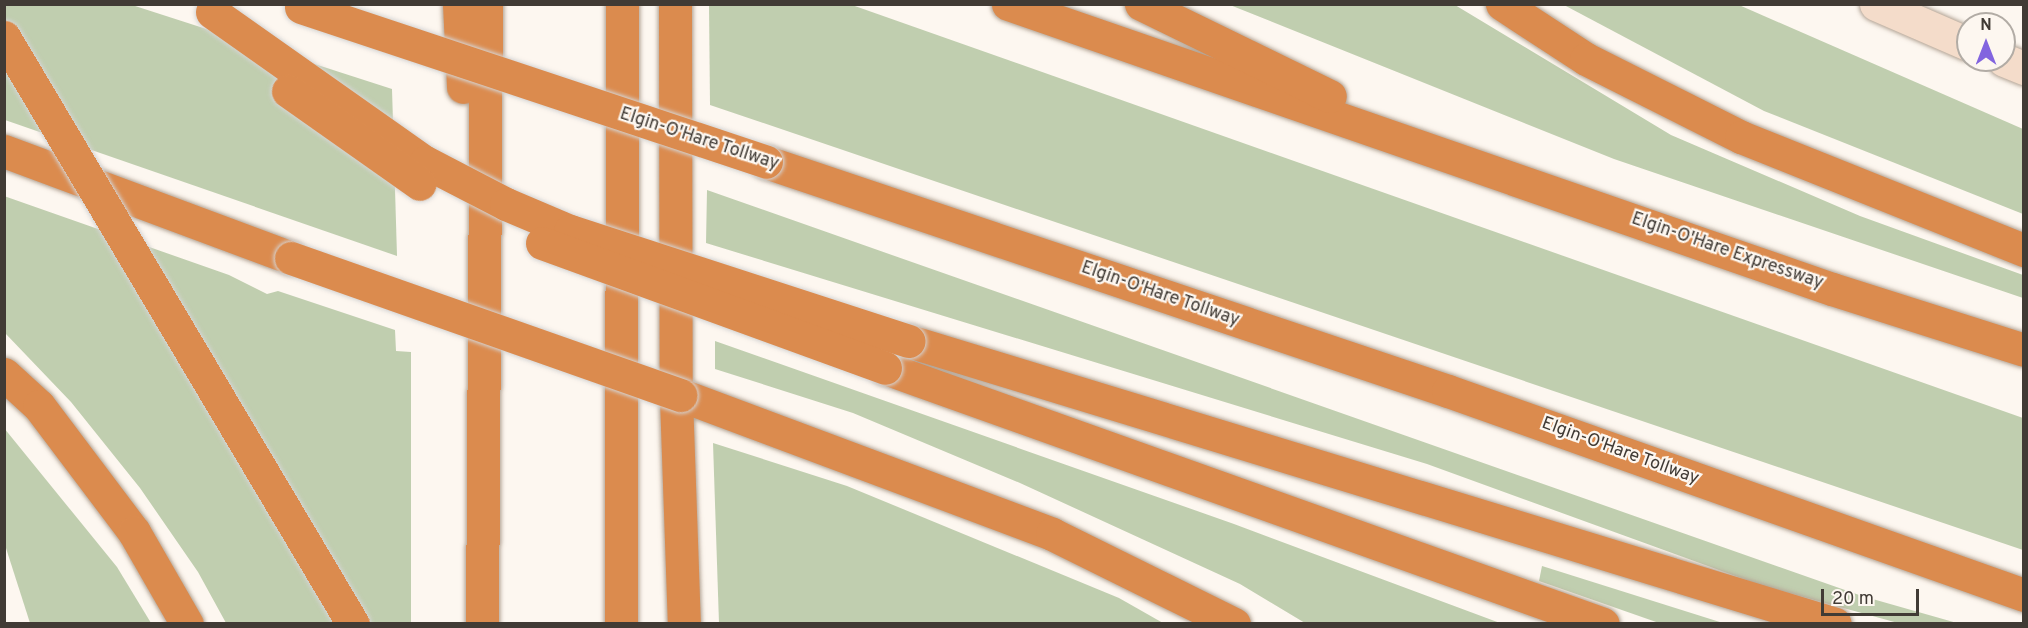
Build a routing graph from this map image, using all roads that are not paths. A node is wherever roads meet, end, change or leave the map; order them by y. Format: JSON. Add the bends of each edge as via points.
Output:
{"nodes":[{"id":1,"x":459,"y":4,"type":"edge"},
{"id":2,"x":486,"y":4,"type":"edge"},
{"id":3,"x":622,"y":4,"type":"edge"},
{"id":4,"x":675,"y":4,"type":"edge"},
{"id":5,"x":1008,"y":4,"type":"edge"},
{"id":6,"x":1141,"y":4,"type":"edge"},
{"id":7,"x":1502,"y":4,"type":"edge"},
{"id":8,"x":1876,"y":4,"type":"edge"},
{"id":9,"x":297,"y":6,"type":"edge"},
{"id":10,"x":207,"y":8,"type":"edge"},
{"id":11,"x":4,"y":37,"type":"edge"},
{"id":12,"x":1956,"y":39,"type":"edge"},
{"id":13,"x":1434,"y":149,"type":"junction"},
{"id":14,"x":4,"y":151,"type":"edge"},
{"id":15,"x":2024,"y":250,"type":"edge"},
{"id":16,"x":2024,"y":350,"type":"edge"},
{"id":17,"x":4,"y":374,"type":"edge"},
{"id":18,"x":483,"y":525,"type":"junction"},
{"id":19,"x":2024,"y":596,"type":"edge"},
{"id":20,"x":187,"y":624,"type":"edge"},
{"id":21,"x":353,"y":624,"type":"edge"},
{"id":22,"x":482,"y":624,"type":"edge"},
{"id":23,"x":621,"y":624,"type":"edge"},
{"id":24,"x":684,"y":624,"type":"edge"},
{"id":25,"x":1234,"y":624,"type":"edge"},
{"id":26,"x":1602,"y":624,"type":"edge"},
{"id":27,"x":1835,"y":624,"type":"edge"}],
"edges":[{"from":1,"to":18,"type":"highway"},
{"from":2,"to":18,"type":"highway"},
{"from":3,"to":23,"type":"highway"},
{"from":4,"to":24,"type":"highway","via":[[676,399]]},
{"from":5,"to":13,"type":"highway"},
{"from":6,"to":13,"type":"highway"},
{"from":7,"to":15,"type":"highway","via":[[1587,59],[1742,137]]},
{"from":8,"to":12,"type":"street"},
{"from":9,"to":19,"type":"highway","name":"Elgin-O'Hare Tollway","bridge":true,"via":[[1448,392]]},
{"from":10,"to":26,"type":"highway","bridge":true,"via":[[281,85],[417,183],[566,253]]},
{"from":10,"to":27,"type":"highway","bridge":true,"via":[[425,162],[506,204],[570,231],[909,341]]},
{"from":11,"to":21,"type":"highway","bridge":true},
{"from":13,"to":16,"type":"highway","name":"Elgin-O'Hare Expressway","via":[[1832,289]]},
{"from":14,"to":25,"type":"highway","bridge":true,"via":[[291,258],[797,436],[1052,534]]},
{"from":17,"to":20,"type":"highway","via":[[39,406],[134,532]]},
{"from":18,"to":22,"type":"highway"}]}
